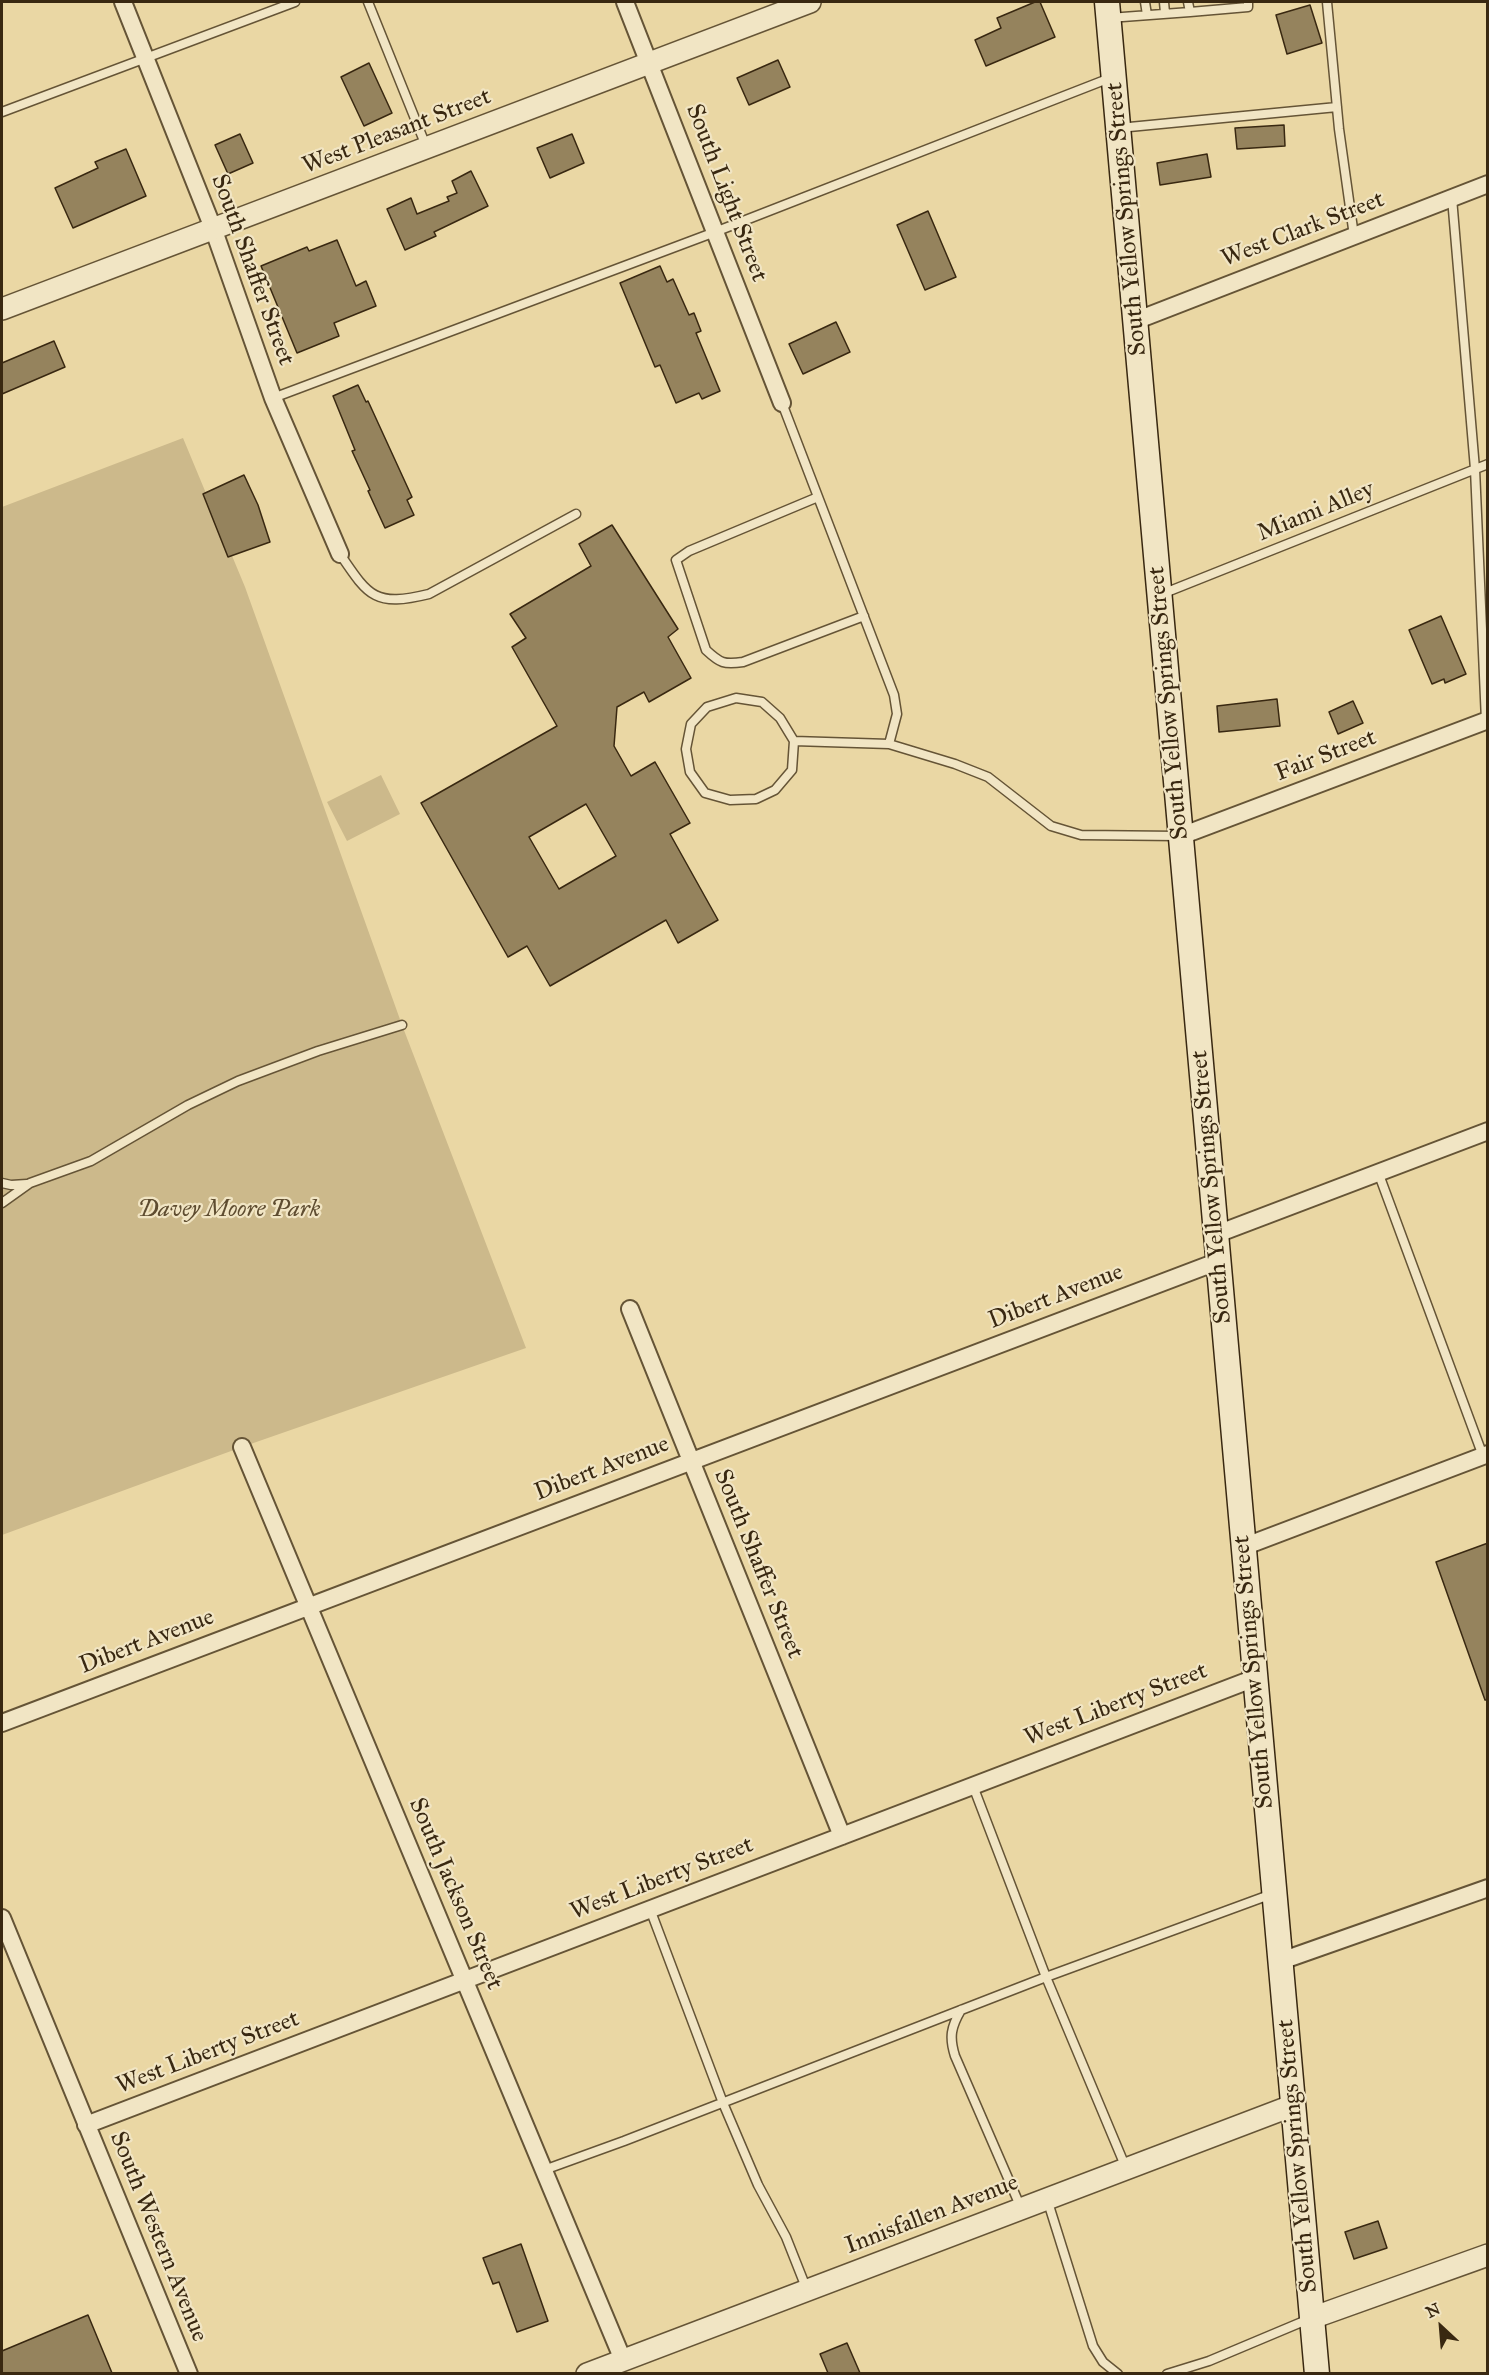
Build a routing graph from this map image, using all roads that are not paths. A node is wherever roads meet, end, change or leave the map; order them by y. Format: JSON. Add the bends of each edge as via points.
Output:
{"nodes":[{"id":1,"x":123,"y":2,"type":"edge"},
{"id":2,"x":295,"y":2,"type":"edge"},
{"id":3,"x":368,"y":2,"type":"edge"},
{"id":4,"x":625,"y":2,"type":"edge"},
{"id":5,"x":810,"y":2,"type":"edge"},
{"id":6,"x":1145,"y":2,"type":"edge"},
{"id":7,"x":1164,"y":2,"type":"edge"},
{"id":8,"x":1188,"y":2,"type":"edge"},
{"id":9,"x":1248,"y":2,"type":"edge"},
{"id":10,"x":1328,"y":2,"type":"edge"},
{"id":11,"x":1108,"y":10,"type":"edge"},
{"id":12,"x":1190,"y":12,"type":"junction"},
{"id":13,"x":1165,"y":13,"type":"junction"},
{"id":14,"x":1147,"y":15,"type":"junction"},
{"id":15,"x":146,"y":58,"type":"junction"},
{"id":16,"x":649,"y":63,"type":"junction"},
{"id":17,"x":1114,"y":76,"type":"junction"},
{"id":18,"x":1337,"y":107,"type":"junction"},
{"id":19,"x":2,"y":112,"type":"edge"},
{"id":20,"x":1119,"y":128,"type":"junction"},
{"id":21,"x":427,"y":148,"type":"junction"},
{"id":22,"x":1488,"y":184,"type":"edge"},
{"id":23,"x":1452,"y":198,"type":"junction"},
{"id":24,"x":213,"y":228,"type":"junction"},
{"id":25,"x":715,"y":232,"type":"junction"},
{"id":26,"x":1354,"y":236,"type":"junction"},
{"id":27,"x":2,"y":309,"type":"edge"},
{"id":28,"x":1135,"y":321,"type":"junction"},
{"id":29,"x":273,"y":398,"type":"junction"},
{"id":30,"x":782,"y":403,"type":"joint"},
{"id":31,"x":1488,"y":464,"type":"edge"},
{"id":32,"x":1475,"y":469,"type":"junction"},
{"id":33,"x":818,"y":497,"type":"junction"},
{"id":34,"x":576,"y":514,"type":"dead end"},
{"id":35,"x":340,"y":554,"type":"joint"},
{"id":36,"x":1160,"y":595,"type":"junction"},
{"id":37,"x":864,"y":616,"type":"junction"},
{"id":38,"x":1487,"y":720,"type":"edge"},
{"id":39,"x":794,"y":741,"type":"junction"},
{"id":40,"x":889,"y":744,"type":"junction"},
{"id":41,"x":1181,"y":836,"type":"junction"},
{"id":42,"x":402,"y":1025,"type":"dead end"},
{"id":43,"x":1488,"y":1131,"type":"edge"},
{"id":44,"x":1378,"y":1172,"type":"junction"},
{"id":45,"x":2,"y":1183,"type":"edge"},
{"id":46,"x":30,"y":1183,"type":"junction"},
{"id":47,"x":2,"y":1203,"type":"edge"},
{"id":48,"x":1216,"y":1234,"type":"junction"},
{"id":49,"x":1219,"y":1261,"type":"junction"},
{"id":50,"x":630,"y":1310,"type":"dead end"},
{"id":51,"x":242,"y":1447,"type":"dead end"},
{"id":52,"x":1485,"y":1455,"type":"edge"},
{"id":53,"x":691,"y":1461,"type":"junction"},
{"id":54,"x":1243,"y":1547,"type":"junction"},
{"id":55,"x":309,"y":1607,"type":"junction"},
{"id":56,"x":1255,"y":1678,"type":"junction"},
{"id":57,"x":2,"y":1724,"type":"edge"},
{"id":58,"x":973,"y":1786,"type":"junction"},
{"id":59,"x":842,"y":1836,"type":"junction"},
{"id":60,"x":1488,"y":1888,"type":"edge"},
{"id":61,"x":1275,"y":1893,"type":"junction"},
{"id":62,"x":650,"y":1909,"type":"junction"},
{"id":63,"x":2,"y":1918,"type":"edge"},
{"id":64,"x":1281,"y":1961,"type":"junction"},
{"id":65,"x":1046,"y":1977,"type":"junction"},
{"id":66,"x":465,"y":1980,"type":"junction"},
{"id":67,"x":961,"y":2010,"type":"junction"},
{"id":68,"x":723,"y":2103,"type":"junction"},
{"id":69,"x":1294,"y":2105,"type":"junction"},
{"id":70,"x":86,"y":2125,"type":"junction"},
{"id":71,"x":1126,"y":2169,"type":"junction"},
{"id":72,"x":544,"y":2170,"type":"junction"},
{"id":73,"x":1046,"y":2199,"type":"junction"},
{"id":74,"x":1022,"y":2208,"type":"junction"},
{"id":75,"x":1488,"y":2255,"type":"edge"},
{"id":76,"x":807,"y":2290,"type":"junction"},
{"id":77,"x":1312,"y":2318,"type":"junction"},
{"id":78,"x":615,"y":2366,"type":"edge"},
{"id":79,"x":189,"y":2373,"type":"edge"},
{"id":80,"x":588,"y":2373,"type":"edge"},
{"id":81,"x":1118,"y":2373,"type":"edge"},
{"id":82,"x":1167,"y":2373,"type":"edge"},
{"id":83,"x":1317,"y":2373,"type":"edge"}],
"edges":[{"from":1,"to":15,"type":"street","name":"South Shaffer Street"},
{"from":2,"to":15,"type":"lane"},
{"from":3,"to":21,"type":"lane"},
{"from":4,"to":16,"type":"street","name":"South Light Street"},
{"from":5,"to":16,"type":"street","name":"West Pleasant Street"},
{"from":6,"to":14,"type":"lane"},
{"from":7,"to":13,"type":"lane"},
{"from":8,"to":12,"type":"lane"},
{"from":9,"to":12,"type":"lane","via":[[1248,7]]},
{"from":10,"to":18,"type":"lane"},
{"from":11,"to":14,"type":"lane"},
{"from":11,"to":17,"type":"main road","name":"South Yellow Springs Street"},
{"from":12,"to":13,"type":"lane"},
{"from":13,"to":14,"type":"lane"},
{"from":15,"to":19,"type":"lane"},
{"from":15,"to":24,"type":"street","name":"South Shaffer Street"},
{"from":16,"to":21,"type":"street","name":"West Pleasant Street"},
{"from":16,"to":25,"type":"street","name":"South Light Street"},
{"from":17,"to":20,"type":"main road","name":"South Yellow Springs Street"},
{"from":17,"to":25,"type":"lane"},
{"from":18,"to":20,"type":"lane"},
{"from":18,"to":26,"type":"lane"},
{"from":20,"to":28,"type":"main road","name":"South Yellow Springs Street"},
{"from":21,"to":24,"type":"street","name":"West Pleasant Street"},
{"from":22,"to":23,"type":"street","name":"West Clark Street"},
{"from":23,"to":26,"type":"street","name":"West Clark Street"},
{"from":23,"to":32,"type":"lane"},
{"from":24,"to":27,"type":"street","name":"West Pleasant Street"},
{"from":24,"to":29,"type":"street","name":"South Shaffer Street"},
{"from":25,"to":29,"type":"lane"},
{"from":25,"to":30,"type":"street","name":"South Light Street"},
{"from":26,"to":28,"type":"street","name":"West Clark Street"},
{"from":28,"to":36,"type":"main road","name":"South Yellow Springs Street"},
{"from":29,"to":35,"type":"street","name":"South Shaffer Street"},
{"from":30,"to":33,"type":"lane"},
{"from":31,"to":32,"type":"lane","name":"Miami Alley"},
{"from":32,"to":36,"type":"lane","name":"Miami Alley"},
{"from":32,"to":38,"type":"lane"},
{"from":33,"to":37,"type":"lane"},
{"from":33,"to":37,"type":"lane","via":[[676,560],[706,650],[726,665],[743,662]]},
{"from":34,"to":35,"type":"lane","via":[[429,594],[404,600],[379,599],[361,586]]},
{"from":36,"to":41,"type":"main road","name":"South Yellow Springs Street"},
{"from":37,"to":40,"type":"lane","via":[[894,695],[897,714]]},
{"from":38,"to":41,"type":"street","name":"Fair Street"},
{"from":39,"to":39,"type":"lane","via":[[792,770],[775,790],[756,799],[730,800],[705,793],[690,772],[686,749],[691,724],[707,707],[736,698],[762,702],[780,718]]},
{"from":39,"to":40,"type":"lane"},
{"from":40,"to":41,"type":"lane","via":[[988,777],[1051,826],[1081,835]]},
{"from":41,"to":48,"type":"main road","name":"South Yellow Springs Street"},
{"from":42,"to":46,"type":"lane","via":[[238,1081],[91,1161]]},
{"from":43,"to":44,"type":"street"},
{"from":44,"to":48,"type":"street"},
{"from":44,"to":52,"type":"lane"},
{"from":45,"to":46,"type":"lane"},
{"from":46,"to":47,"type":"lane"},
{"from":48,"to":49,"type":"main road","name":"South Yellow Springs Street"},
{"from":49,"to":53,"type":"street","name":"Dibert Avenue"},
{"from":49,"to":54,"type":"main road","name":"South Yellow Springs Street"},
{"from":50,"to":53,"type":"street","name":"South Shaffer Street"},
{"from":51,"to":55,"type":"street","name":"South Jackson Street"},
{"from":52,"to":54,"type":"street"},
{"from":53,"to":55,"type":"street","name":"Dibert Avenue"},
{"from":53,"to":59,"type":"street","name":"South Shaffer Street"},
{"from":54,"to":56,"type":"main road","name":"South Yellow Springs Street"},
{"from":55,"to":57,"type":"street","name":"Dibert Avenue"},
{"from":55,"to":66,"type":"street","name":"South Jackson Street"},
{"from":56,"to":58,"type":"street","name":"West Liberty Street"},
{"from":56,"to":61,"type":"main road","name":"South Yellow Springs Street"},
{"from":58,"to":59,"type":"street","name":"West Liberty Street"},
{"from":58,"to":65,"type":"lane"},
{"from":59,"to":62,"type":"street","name":"West Liberty Street"},
{"from":60,"to":64,"type":"street"},
{"from":61,"to":64,"type":"main road","name":"South Yellow Springs Street"},
{"from":61,"to":65,"type":"lane"},
{"from":62,"to":66,"type":"street","name":"West Liberty Street"},
{"from":62,"to":68,"type":"lane"},
{"from":63,"to":70,"type":"street","name":"South Western Avenue"},
{"from":64,"to":69,"type":"main road","name":"South Yellow Springs Street"},
{"from":65,"to":67,"type":"lane"},
{"from":65,"to":71,"type":"lane"},
{"from":66,"to":70,"type":"street","name":"West Liberty Street"},
{"from":66,"to":72,"type":"street","name":"South Jackson Street"},
{"from":67,"to":68,"type":"lane"},
{"from":67,"to":74,"type":"lane","via":[[951,2027],[950,2042]]},
{"from":68,"to":72,"type":"lane"},
{"from":68,"to":76,"type":"lane"},
{"from":69,"to":71,"type":"street","name":"Innisfallen Avenue"},
{"from":69,"to":77,"type":"main road","name":"South Yellow Springs Street"},
{"from":70,"to":79,"type":"street","name":"South Western Avenue"},
{"from":71,"to":73,"type":"street","name":"Innisfallen Avenue"},
{"from":72,"to":78,"type":"street","name":"South Jackson Street"},
{"from":73,"to":74,"type":"street","name":"Innisfallen Avenue"},
{"from":73,"to":81,"type":"lane","via":[[1094,2346],[1103,2362]]},
{"from":74,"to":76,"type":"street","name":"Innisfallen Avenue"},
{"from":75,"to":77,"type":"street"},
{"from":76,"to":78,"type":"street","name":"Innisfallen Avenue"},
{"from":77,"to":82,"type":"lane","via":[[1209,2361]]},
{"from":77,"to":83,"type":"main road","name":"South Yellow Springs Street"},
{"from":78,"to":80,"type":"street","name":"Innisfallen Avenue"}]}
